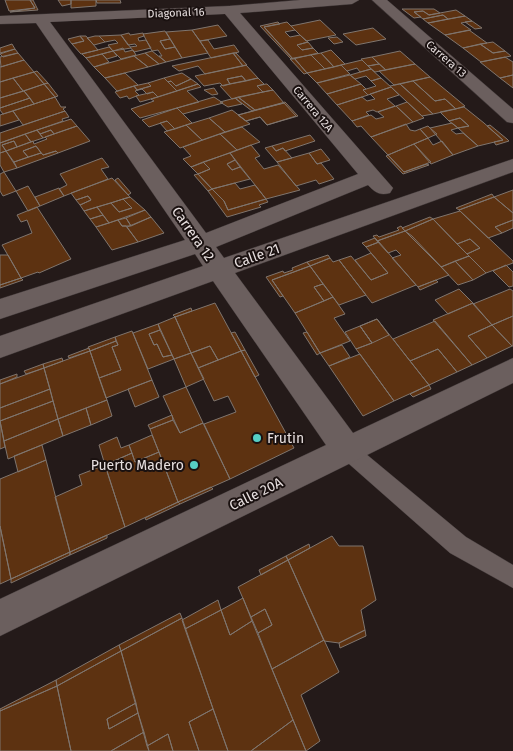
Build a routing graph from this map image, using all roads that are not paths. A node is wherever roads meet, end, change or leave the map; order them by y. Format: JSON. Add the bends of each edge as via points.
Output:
{"nodes":[{"id":1,"x":352,"y":0,"type":"edge"},
{"id":2,"x":379,"y":0,"type":"edge"},
{"id":3,"x":312,"y":1,"type":"edge"},
{"id":4,"x":229,"y":10,"type":"junction"},
{"id":5,"x":50,"y":14,"type":"junction"},
{"id":6,"x":0,"y":20,"type":"edge"},
{"id":7,"x":513,"y":118,"type":"edge"},
{"id":8,"x":513,"y":165,"type":"edge"},
{"id":9,"x":371,"y":176,"type":"junction"},
{"id":10,"x":400,"y":205,"type":"junction"},
{"id":11,"x":200,"y":244,"type":"junction"},
{"id":12,"x":218,"y":270,"type":"junction"},
{"id":13,"x":0,"y":309,"type":"edge"},
{"id":14,"x":0,"y":347,"type":"edge"},
{"id":15,"x":513,"y":370,"type":"edge"},
{"id":16,"x":347,"y":450,"type":"junction"},
{"id":17,"x":513,"y":577,"type":"edge"},
{"id":18,"x":0,"y":618,"type":"edge"}],
"edges":[{"from":1,"to":3,"type":"street","name":"Diagonal 16"},
{"from":2,"to":7,"type":"street","name":"Carrera 13"},
{"from":3,"to":4,"type":"street","name":"Diagonal 16"},
{"from":4,"to":5,"type":"street","name":"Diagonal 16"},
{"from":4,"to":9,"type":"street","name":"Carrera 12A"},
{"from":5,"to":6,"type":"street","name":"Diagonal 16"},
{"from":5,"to":11,"type":"street","name":"Carrera 12"},
{"from":8,"to":10,"type":"street","name":"Calle 21"},
{"from":9,"to":10,"type":"street","name":"Carrera 12A"},
{"from":9,"to":11,"type":"street"},
{"from":10,"to":12,"type":"street","name":"Calle 21"},
{"from":11,"to":12,"type":"street","name":"Carrera 12"},
{"from":11,"to":13,"type":"street"},
{"from":12,"to":14,"type":"street","name":"Calle 21"},
{"from":12,"to":16,"type":"street","name":"Carrera 12"},
{"from":15,"to":16,"type":"street","name":"Calle 20A"},
{"from":16,"to":17,"type":"lane","via":[[458,545]]},
{"from":16,"to":18,"type":"street","name":"Calle 20A"}]}
